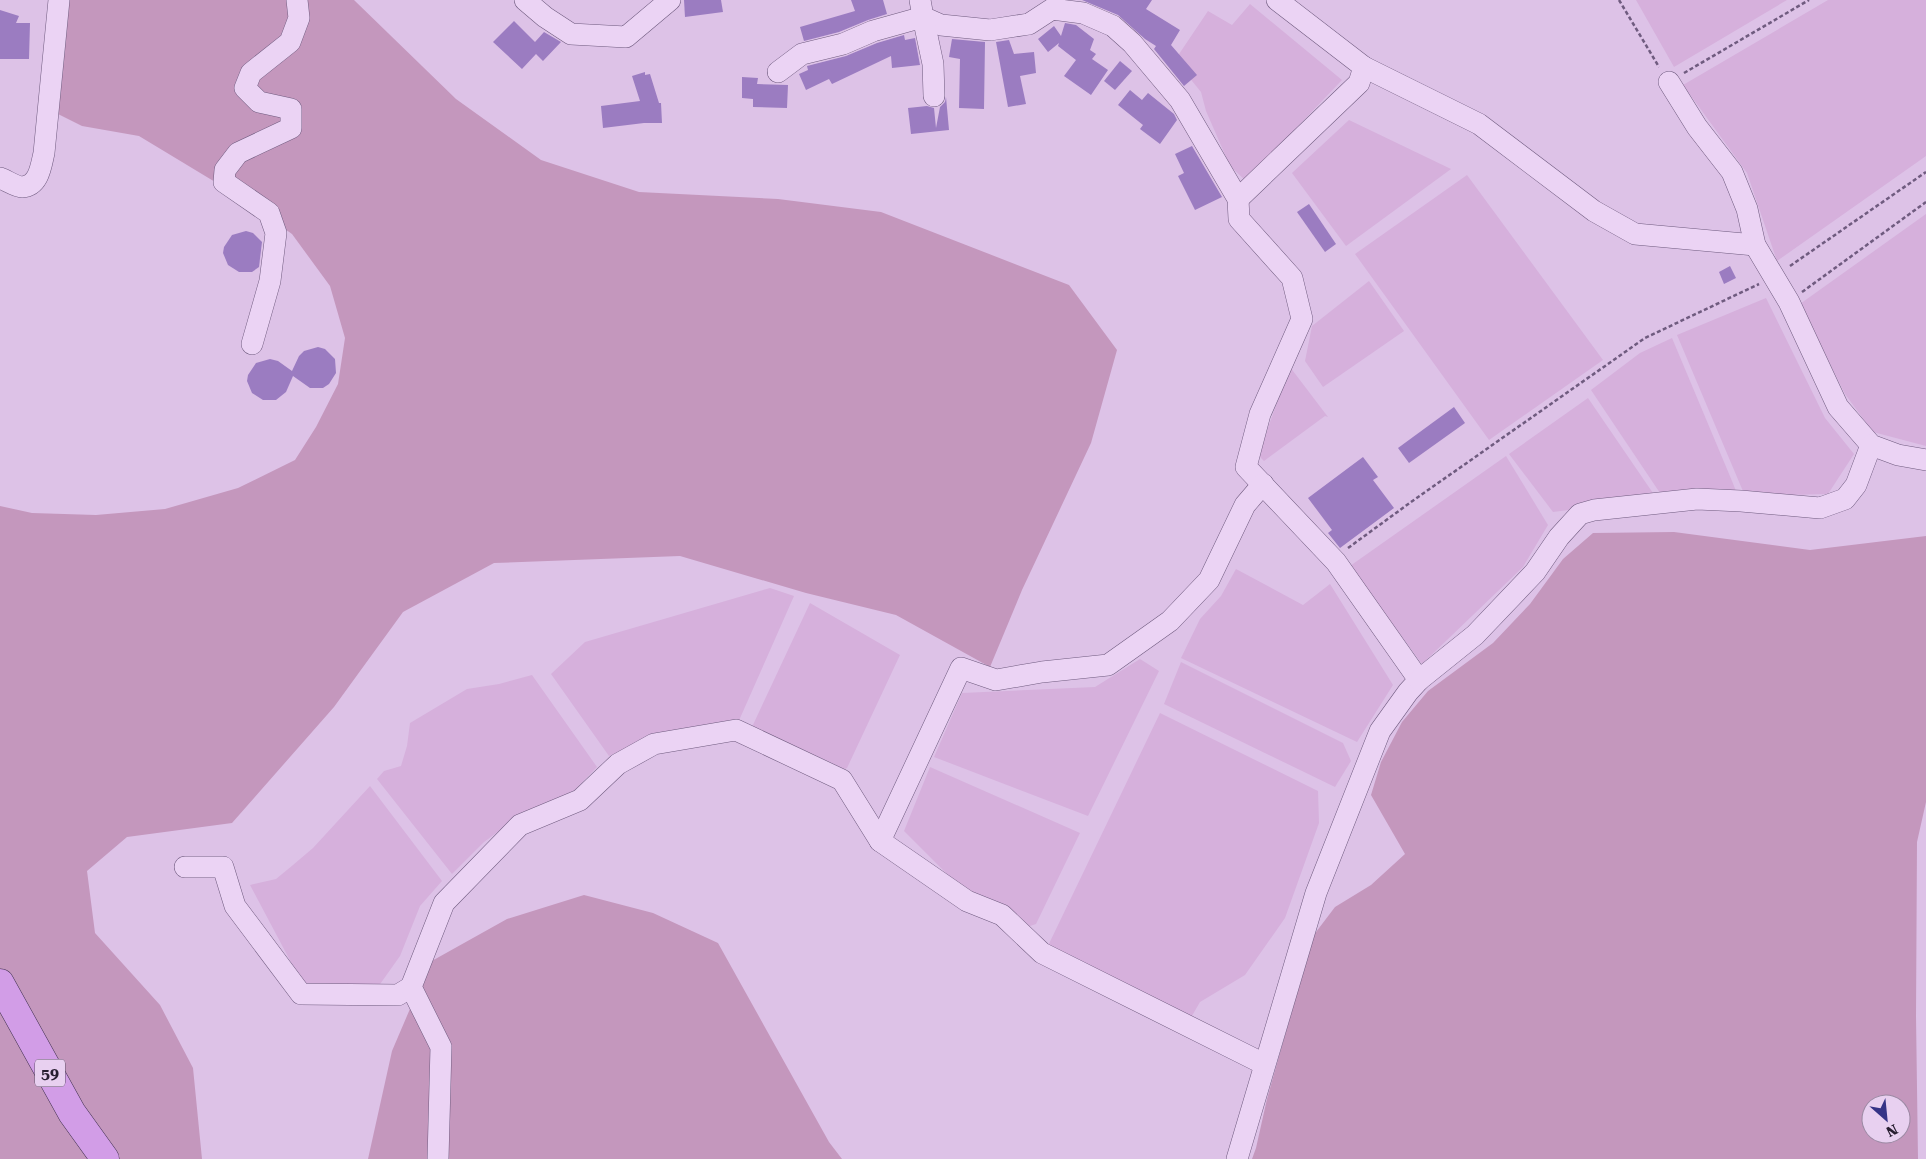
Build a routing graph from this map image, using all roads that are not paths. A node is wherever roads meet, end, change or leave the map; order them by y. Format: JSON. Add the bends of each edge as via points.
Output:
{"nodes":[{"id":1,"x":58,"y":0,"type":"edge"},
{"id":2,"x":298,"y":0,"type":"edge"},
{"id":3,"x":525,"y":0,"type":"edge"},
{"id":4,"x":670,"y":0,"type":"edge"},
{"id":5,"x":1277,"y":0,"type":"edge"},
{"id":6,"x":1049,"y":5,"type":"edge"},
{"id":7,"x":922,"y":9,"type":"edge"},
{"id":8,"x":1364,"y":67,"type":"junction"},
{"id":9,"x":778,"y":72,"type":"dead end"},
{"id":10,"x":1669,"y":82,"type":"road end"},
{"id":11,"x":934,"y":96,"type":"dead end"},
{"id":12,"x":0,"y":178,"type":"edge"},
{"id":13,"x":1238,"y":199,"type":"junction"},
{"id":14,"x":1755,"y":245,"type":"junction"},
{"id":15,"x":252,"y":344,"type":"dead end"},
{"id":16,"x":1871,"y":445,"type":"junction"},
{"id":17,"x":1926,"y":460,"type":"edge"},
{"id":18,"x":1263,"y":484,"type":"junction"},
{"id":19,"x":1419,"y":680,"type":"junction"},
{"id":20,"x":880,"y":841,"type":"junction"},
{"id":21,"x":185,"y":867,"type":"dead end"},
{"id":22,"x":0,"y":984,"type":"edge"},
{"id":23,"x":411,"y":987,"type":"junction"},
{"id":24,"x":1264,"y":1064,"type":"junction"},
{"id":25,"x":105,"y":1159,"type":"edge"},
{"id":26,"x":438,"y":1159,"type":"edge"},
{"id":27,"x":1237,"y":1159,"type":"edge"}],
"edges":[{"from":1,"to":12,"type":"street","via":[[44,153],[38,177],[32,184],[21,187]]},
{"from":2,"to":15,"type":"street","via":[[299,18],[290,42],[251,74],[245,88],[259,102],[291,109],[291,128],[238,153],[224,170],[224,182],[269,213],[276,233],[270,281]]},
{"from":3,"to":4,"type":"street","via":[[571,34],[626,36]]},
{"from":5,"to":8,"type":"street"},
{"from":6,"to":7,"type":"street","via":[[1029,24],[990,30],[941,25]]},
{"from":6,"to":13,"type":"street","via":[[1083,13],[1113,26],[1132,43],[1180,100]]},
{"from":7,"to":9,"type":"street","via":[[843,44],[802,54]]},
{"from":7,"to":11,"type":"street","via":[[934,64]]},
{"from":8,"to":13,"type":"street","via":[[1359,82]]},
{"from":8,"to":14,"type":"street","via":[[1479,124],[1594,211],[1635,234]]},
{"from":10,"to":14,"type":"street","via":[[1697,127],[1732,172],[1747,210]]},
{"from":13,"to":18,"type":"street","via":[[1239,219],[1292,278],[1302,319],[1260,414],[1246,467]]},
{"from":14,"to":16,"type":"street","via":[[1789,302],[1838,407]]},
{"from":16,"to":17,"type":"street","via":[[1898,455]]},
{"from":16,"to":19,"type":"street","via":[[1856,485],[1844,498],[1820,508],[1697,499],[1580,514],[1535,572],[1475,635]]},
{"from":18,"to":19,"type":"street","via":[[1333,559]]},
{"from":18,"to":20,"type":"street","via":[[1245,505],[1209,580],[1170,620],[1108,665],[996,680],[961,668]]},
{"from":19,"to":24,"type":"street","via":[[1380,731],[1316,892]]},
{"from":20,"to":23,"type":"street","via":[[842,780],[736,730],[654,744],[618,764],[580,800],[520,825],[444,903]]},
{"from":20,"to":24,"type":"street","via":[[967,901],[1002,915],[1042,953]]},
{"from":21,"to":23,"type":"street","via":[[223,867],[235,906],[301,994],[398,995]]},
{"from":22,"to":25,"type":"main road","number":"59","via":[[72,1113]]},
{"from":23,"to":26,"type":"street","via":[[441,1046]]},
{"from":24,"to":27,"type":"street"}]}
